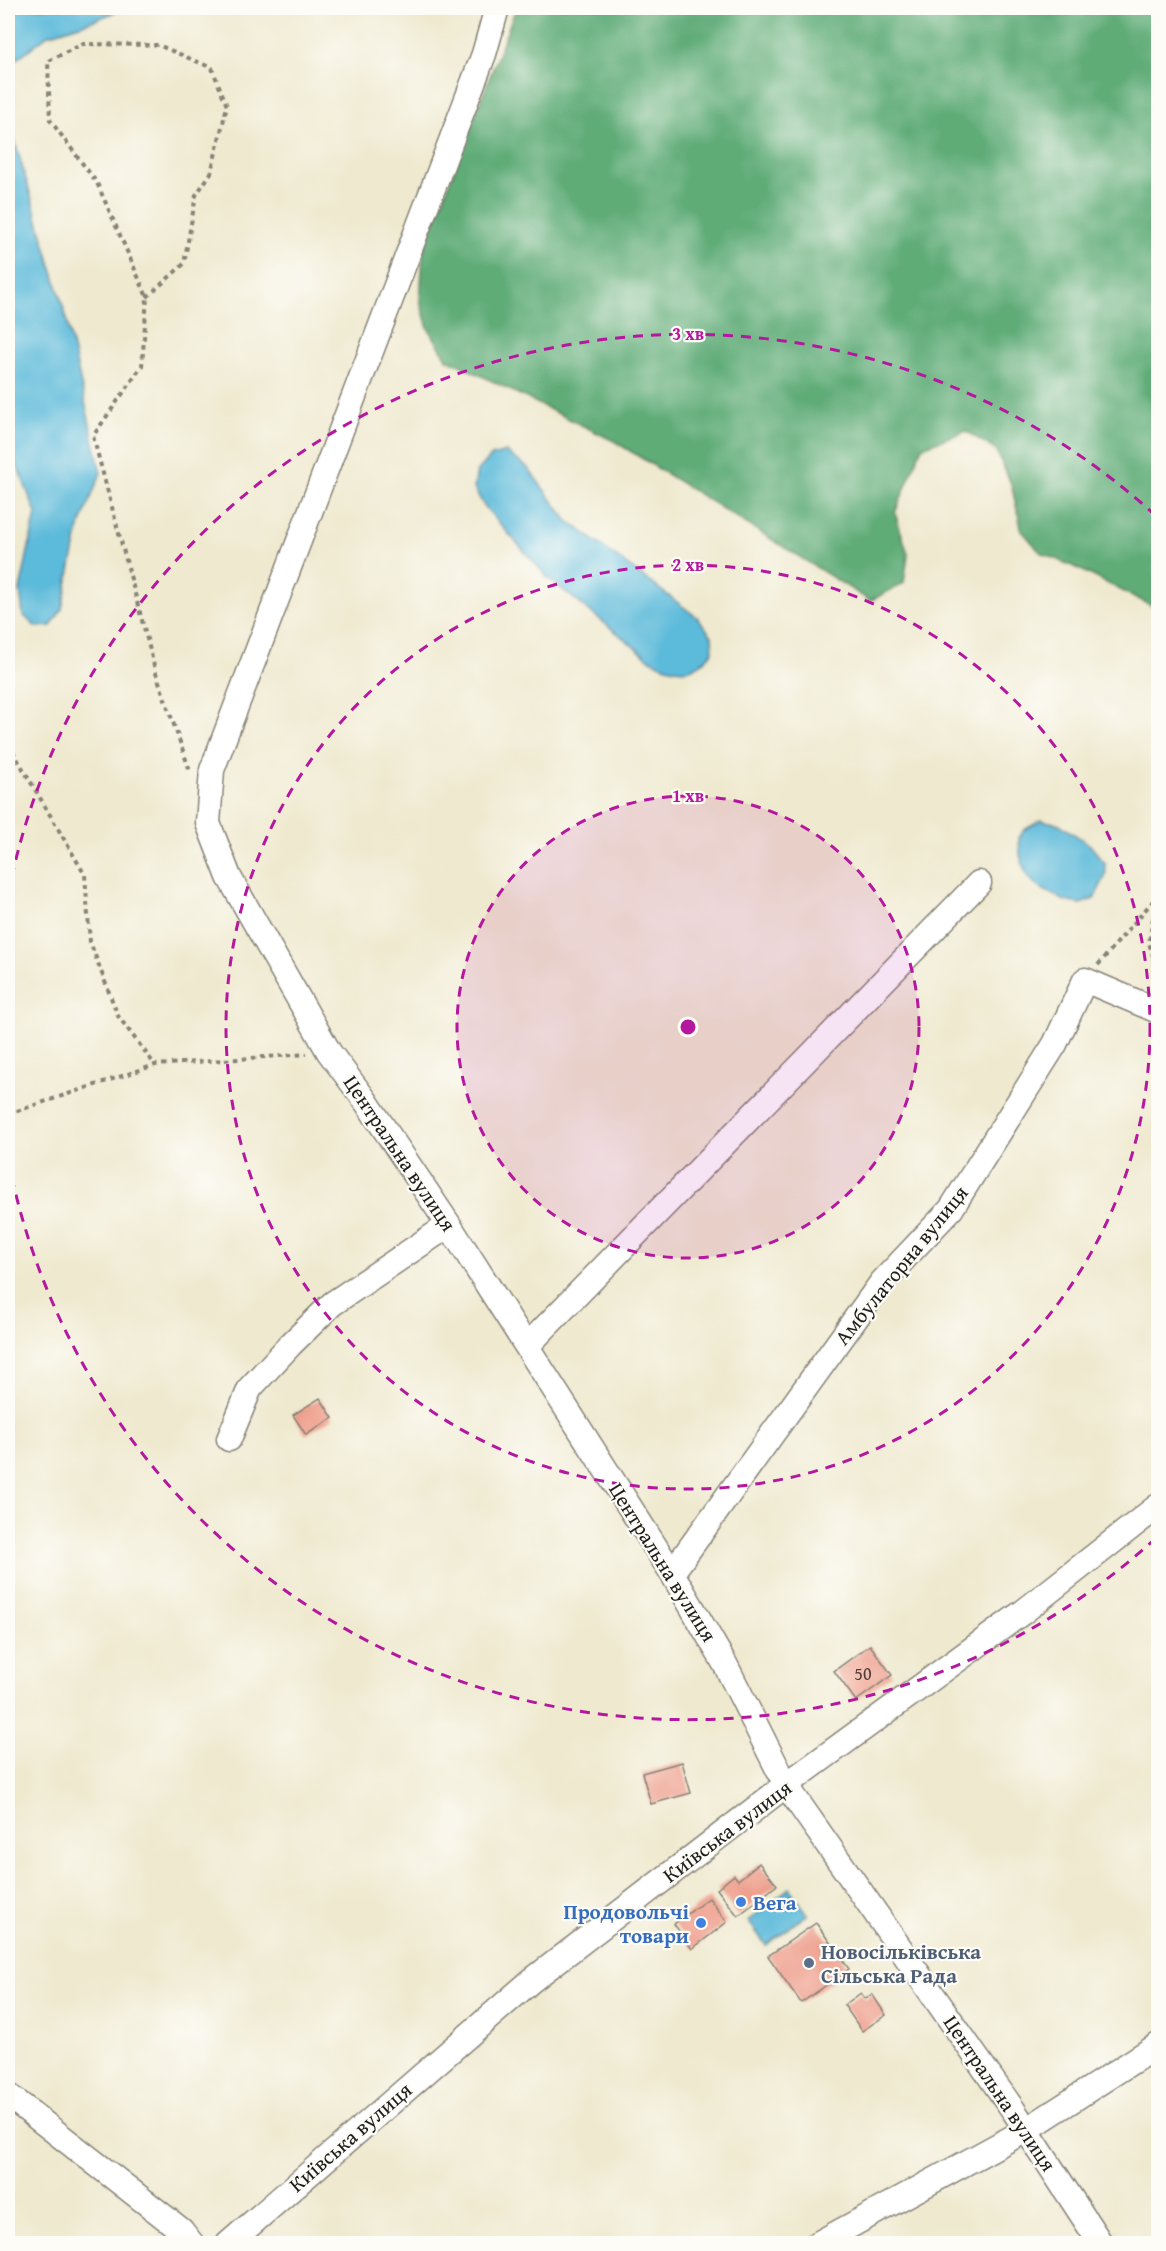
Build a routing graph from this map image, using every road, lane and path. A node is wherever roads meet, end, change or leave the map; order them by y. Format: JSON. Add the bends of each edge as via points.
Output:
{"nodes":[{"id":1,"x":497,"y":8,"type":"edge"},
{"id":2,"x":147,"y":297,"type":"junction"},
{"id":3,"x":8,"y":743,"type":"edge"},
{"id":4,"x":193,"y":780,"type":"dead end"},
{"id":5,"x":979,"y":883,"type":"dead end"},
{"id":6,"x":1157,"y":897,"type":"edge"},
{"id":7,"x":1158,"y":972,"type":"edge"},
{"id":8,"x":1085,"y":980,"type":"junction"},
{"id":9,"x":1158,"y":1011,"type":"edge"},
{"id":10,"x":329,"y":1052,"type":"junction"},
{"id":11,"x":155,"y":1065,"type":"junction"},
{"id":12,"x":8,"y":1114,"type":"edge"},
{"id":13,"x":449,"y":1225,"type":"junction"},
{"id":14,"x":526,"y":1346,"type":"junction"},
{"id":15,"x":229,"y":1439,"type":"dead end"},
{"id":16,"x":1158,"y":1506,"type":"edge"},
{"id":17,"x":672,"y":1573,"type":"junction"},
{"id":18,"x":786,"y":1785,"type":"junction"},
{"id":19,"x":1158,"y":2045,"type":"edge"},
{"id":20,"x":8,"y":2096,"type":"edge"},
{"id":21,"x":1026,"y":2130,"type":"junction"},
{"id":22,"x":192,"y":2244,"type":"edge"},
{"id":23,"x":228,"y":2244,"type":"edge"},
{"id":24,"x":818,"y":2244,"type":"edge"},
{"id":25,"x":1101,"y":2244,"type":"edge"}],
"edges":[{"from":1,"to":10,"type":"street","name":"Центральна вулиця","via":[[484,54],[212,770],[208,823],[229,877]]},
{"from":2,"to":2,"type":"path","via":[[97,183],[50,120],[48,61],[83,44],[158,45],[212,68],[226,106],[211,173],[196,195],[184,264]]},
{"from":2,"to":4,"type":"path","via":[[142,366],[93,436],[156,673]]},
{"from":3,"to":11,"type":"path","via":[[84,875],[90,942],[118,1016]]},
{"from":5,"to":14,"type":"street"},
{"from":6,"to":7,"type":"path","via":[[1149,943]]},
{"from":6,"to":8,"type":"path"},
{"from":8,"to":9,"type":"street"},
{"from":8,"to":17,"type":"street","name":"Амбулаторна вулиця","via":[[1055,1044],[951,1209],[882,1282]]},
{"from":10,"to":11,"type":"path"},
{"from":10,"to":13,"type":"street","name":"Центральна вулиця"},
{"from":11,"to":12,"type":"path"},
{"from":13,"to":14,"type":"street","name":"Центральна вулиця"},
{"from":13,"to":15,"type":"street","via":[[332,1304],[250,1388]]},
{"from":14,"to":17,"type":"street","name":"Центральна вулиця"},
{"from":16,"to":18,"type":"street","name":"Київська вулиця","via":[[1023,1612]]},
{"from":17,"to":18,"type":"street","name":"Центральна вулиця","via":[[725,1664]]},
{"from":18,"to":21,"type":"street","name":"Центральна вулиця"},
{"from":18,"to":23,"type":"street","name":"Київська вулиця","via":[[531,1981]]},
{"from":19,"to":21,"type":"street"},
{"from":20,"to":22,"type":"street","via":[[181,2230]]},
{"from":21,"to":24,"type":"street"},
{"from":21,"to":25,"type":"street","name":"Центральна вулиця"}]}
